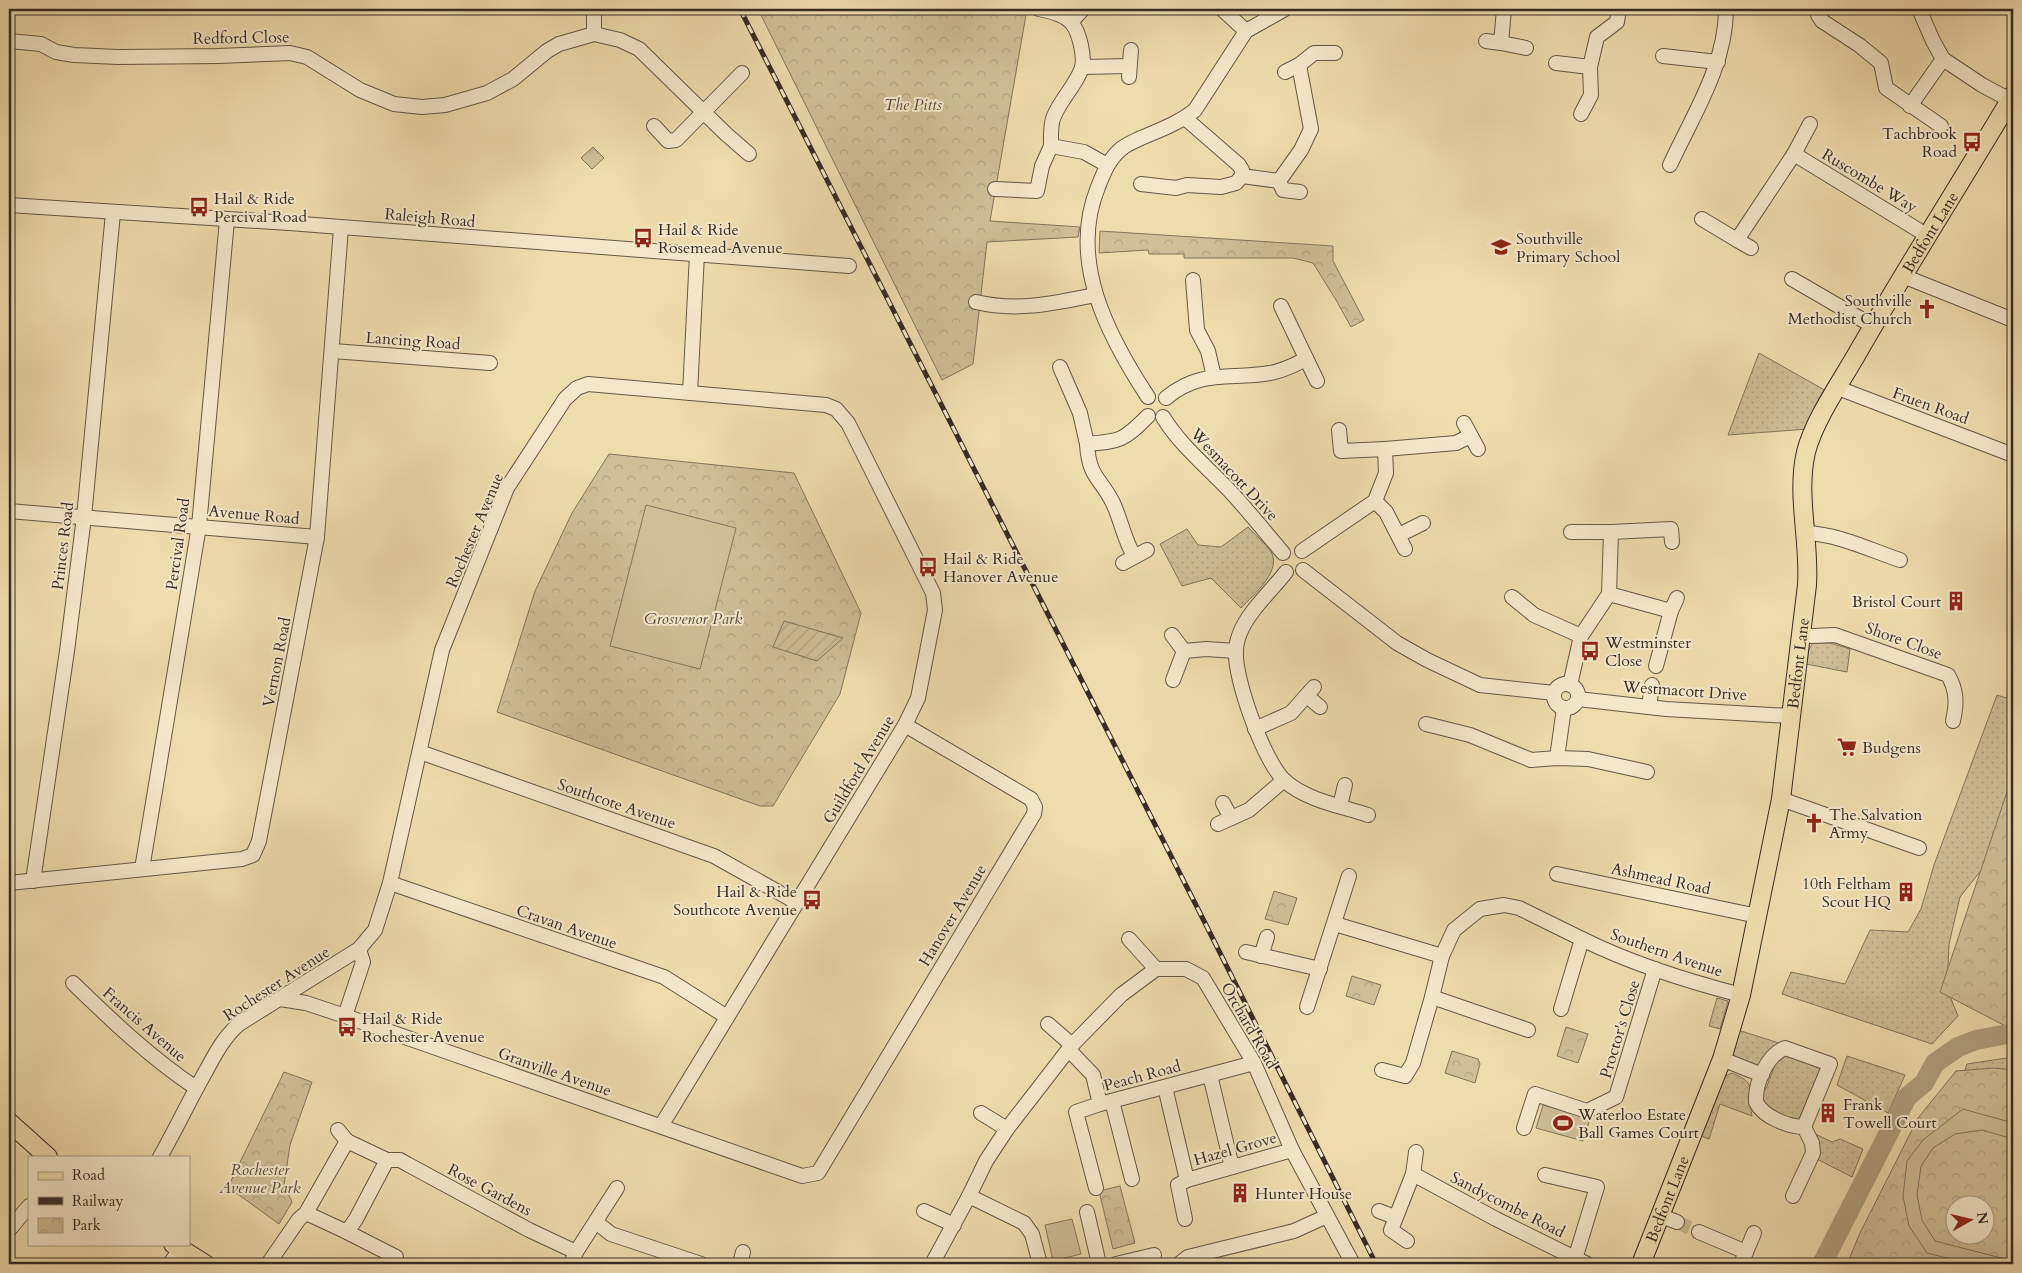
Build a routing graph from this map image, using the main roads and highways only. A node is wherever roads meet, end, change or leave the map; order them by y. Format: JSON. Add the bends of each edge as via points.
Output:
{"nodes":[{"id":1,"x":2012,"y":98,"type":"edge"},
{"id":2,"x":9,"y":1122,"type":"edge"},
{"id":3,"x":47,"y":1156,"type":"edge"},
{"id":4,"x":176,"y":1246,"type":"edge"},
{"id":5,"x":205,"y":1264,"type":"edge"},
{"id":6,"x":1641,"y":1264,"type":"edge"}],
"edges":[{"from":1,"to":6,"type":"main road","name":"Bedfont Lane","via":[[1873,326],[1810,437],[1803,494],[1808,571],[1781,799],[1758,914],[1741,995],[1669,1219]]},
{"from":2,"to":3,"type":"main road"},
{"from":4,"to":5,"type":"main road"}]}
